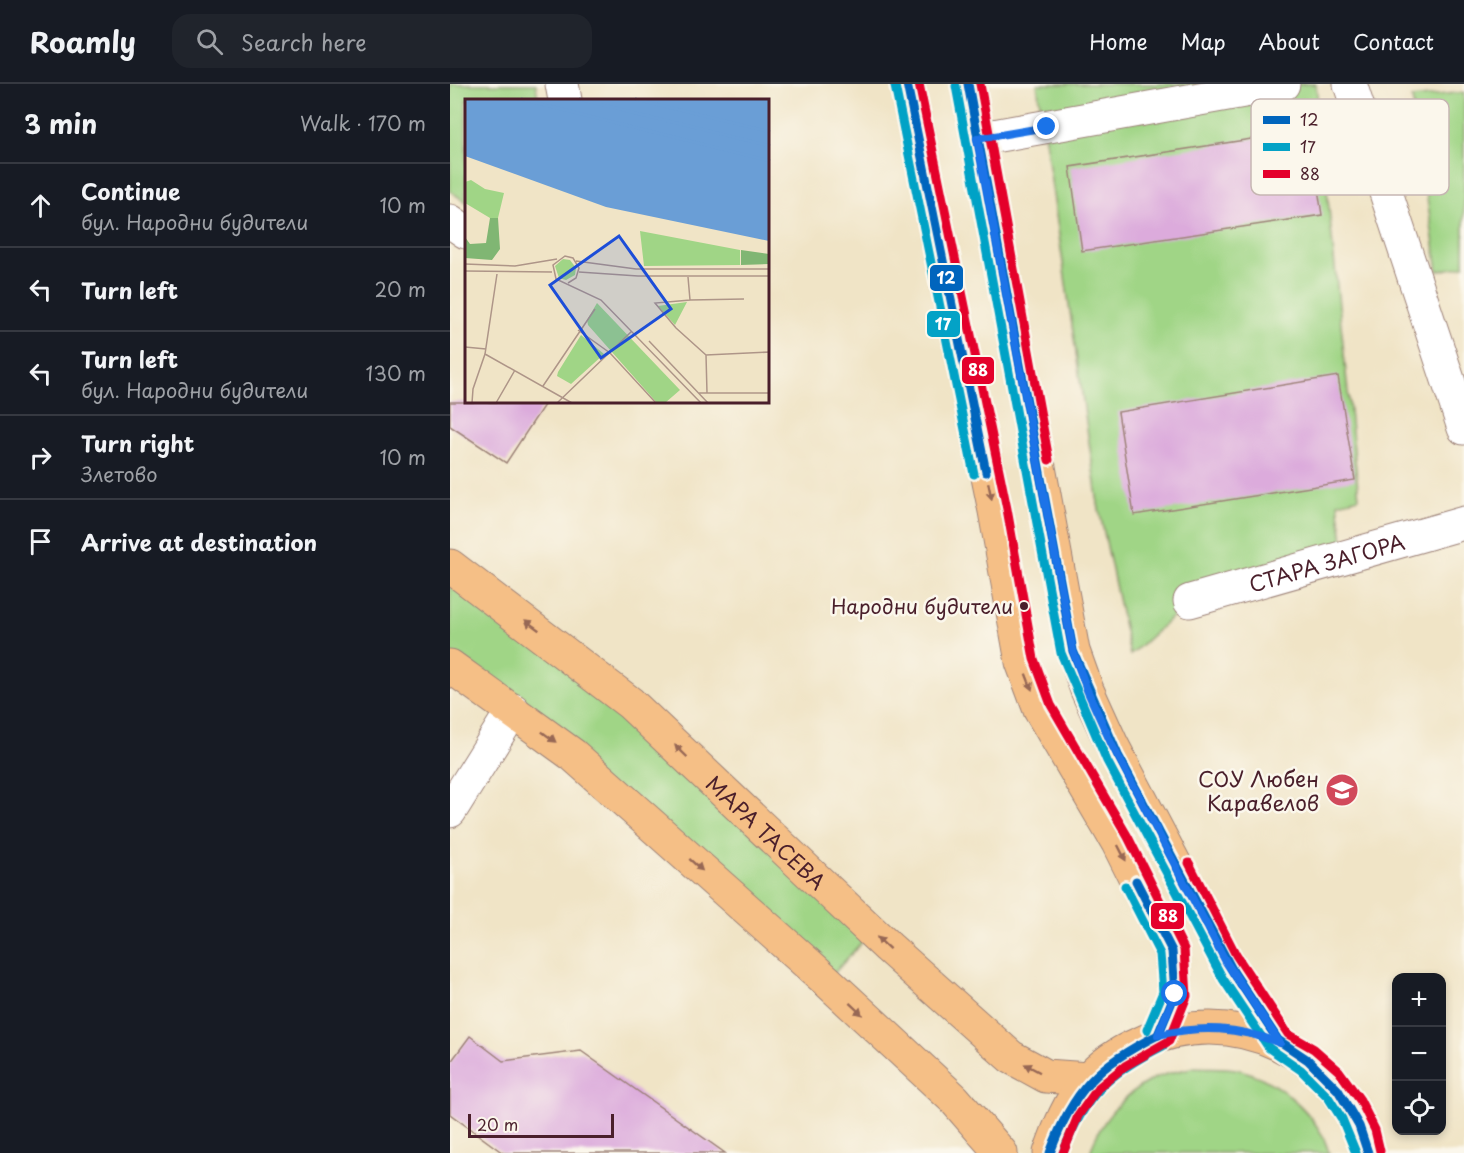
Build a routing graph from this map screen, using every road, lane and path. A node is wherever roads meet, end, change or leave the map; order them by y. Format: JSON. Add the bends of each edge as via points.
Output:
{"nodes":[{"id":1,"x":562,"y":84,"type":"edge"},
{"id":2,"x":907,"y":84,"type":"edge"},
{"id":3,"x":968,"y":84,"type":"edge"},
{"id":4,"x":1283,"y":84,"type":"edge"},
{"id":5,"x":1350,"y":84,"type":"edge"},
{"id":6,"x":565,"y":99,"type":"edge"},
{"id":7,"x":1355,"y":99,"type":"edge"},
{"id":8,"x":977,"y":139,"type":"junction"},
{"id":9,"x":1387,"y":195,"type":"edge"},
{"id":10,"x":450,"y":221,"type":"edge"},
{"id":11,"x":465,"y":231,"type":"edge"},
{"id":12,"x":1464,"y":428,"type":"edge"},
{"id":13,"x":1464,"y":523,"type":"edge"},
{"id":14,"x":450,"y":566,"type":"edge"},
{"id":15,"x":1190,"y":602,"type":"dead end"},
{"id":16,"x":450,"y":666,"type":"edge"},
{"id":17,"x":513,"y":710,"type":"junction"},
{"id":18,"x":450,"y":811,"type":"edge"},
{"id":19,"x":1158,"y":1035,"type":"junction"},
{"id":20,"x":1280,"y":1043,"type":"junction"},
{"id":21,"x":1088,"y":1080,"type":"junction"},
{"id":22,"x":1001,"y":1153,"type":"edge"},
{"id":23,"x":1050,"y":1153,"type":"edge"},
{"id":24,"x":1368,"y":1153,"type":"edge"}],
"edges":[{"from":1,"to":6,"type":"street"},
{"from":2,"to":19,"type":"main road","one_way":true,"via":[[1022,662],[1040,710],[1118,843],[1172,951],[1175,994]]},
{"from":3,"to":8,"type":"main road"},
{"from":4,"to":8,"type":"street"},
{"from":5,"to":7,"type":"street"},
{"from":8,"to":20,"type":"main road","via":[[1073,651],[1112,745],[1226,962]]},
{"from":9,"to":12,"type":"street"},
{"from":10,"to":11,"type":"street"},
{"from":13,"to":15,"type":"street","name":"СТАРА ЗАГОРА"},
{"from":21,"to":14,"type":"main road","name":"МАРА ТАСЕВА","one_way":true,"via":[[1046,1076],[1011,1057],[630,703]]},
{"from":16,"to":17,"type":"main road"},
{"from":17,"to":18,"type":"street"},
{"from":17,"to":22,"type":"main road","one_way":true,"via":[[573,755],[826,981],[954,1099]]},
{"from":19,"to":20,"type":"main road","via":[[1188,1028],[1220,1027]]},
{"from":19,"to":21,"type":"main road","via":[[1120,1052]]},
{"from":20,"to":24,"type":"main road","via":[[1307,1059],[1330,1080],[1350,1106],[1364,1134]]},
{"from":21,"to":23,"type":"main road","via":[[1064,1113]]}]}
